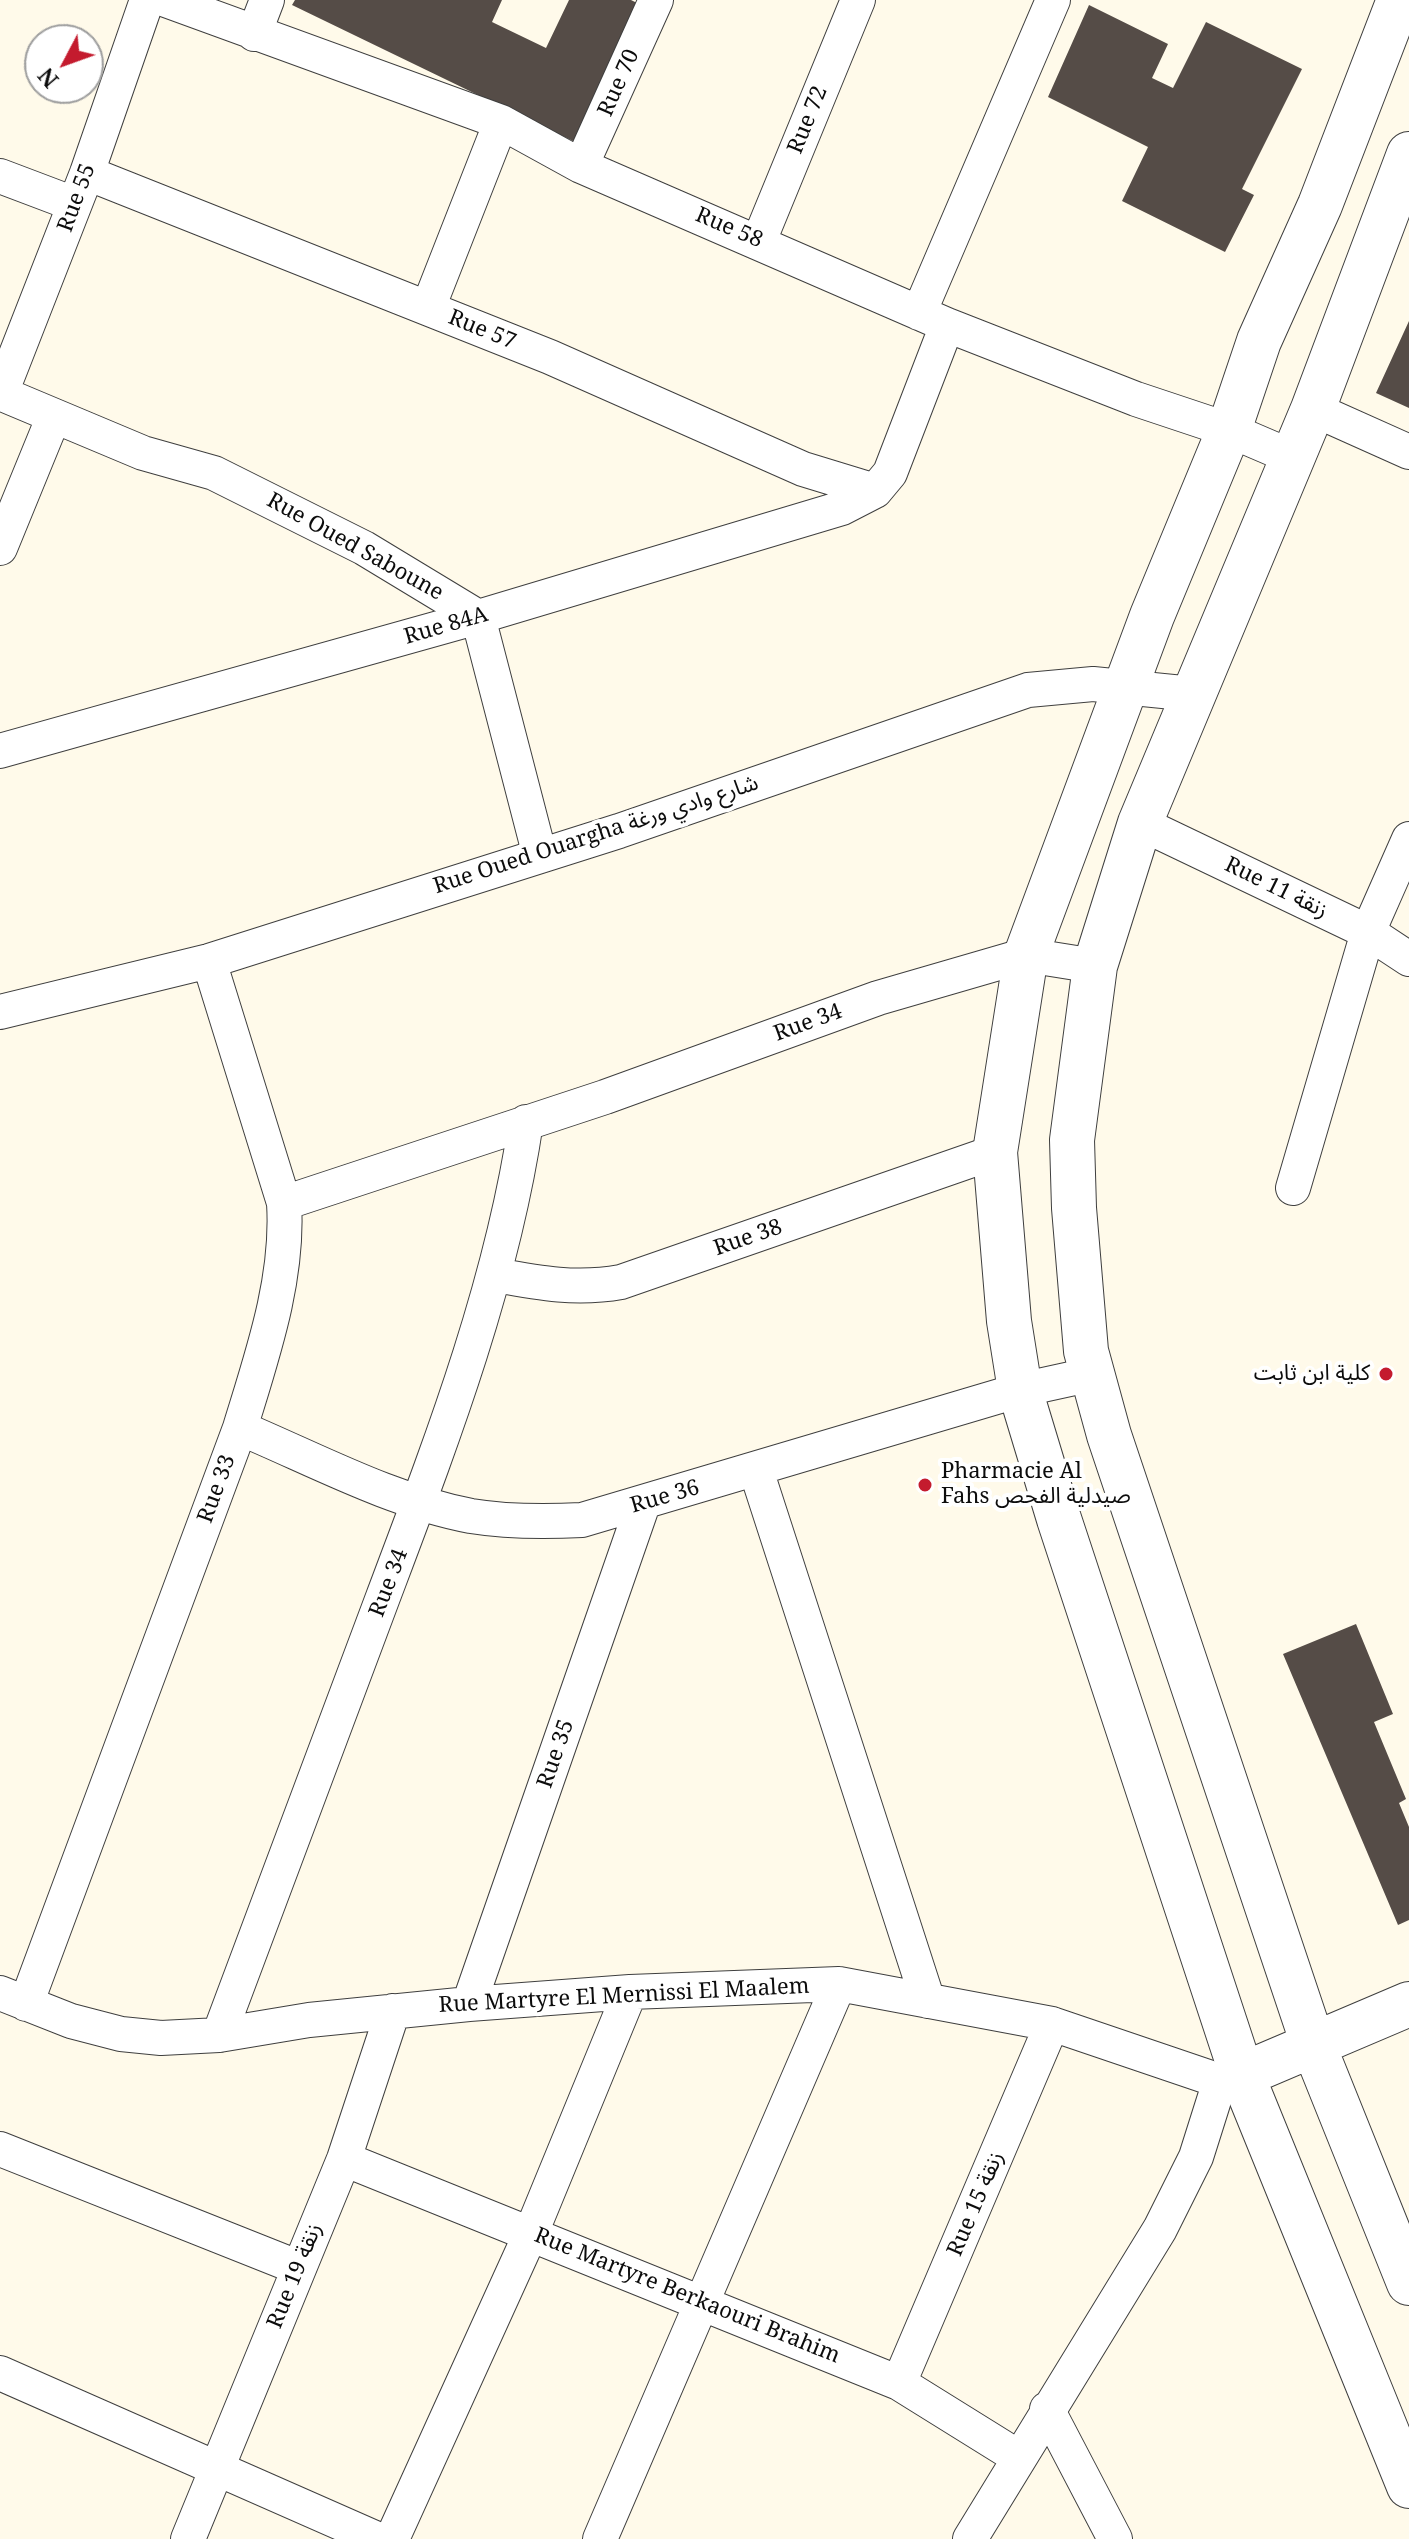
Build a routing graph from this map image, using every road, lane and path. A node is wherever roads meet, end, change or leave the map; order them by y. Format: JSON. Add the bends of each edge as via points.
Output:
{"nodes":[{"id":1,"x":147,"y":0,"type":"edge"},
{"id":2,"x":166,"y":0,"type":"edge"},
{"id":3,"x":267,"y":0,"type":"edge"},
{"id":4,"x":656,"y":0,"type":"edge"},
{"id":5,"x":858,"y":0,"type":"edge"},
{"id":6,"x":1053,"y":0,"type":"edge"},
{"id":7,"x":1399,"y":0,"type":"edge"},
{"id":8,"x":254,"y":34,"type":"junction"},
{"id":9,"x":501,"y":122,"type":"junction"},
{"id":10,"x":1409,"y":154,"type":"edge"},
{"id":11,"x":581,"y":166,"type":"junction"},
{"id":12,"x":87,"y":173,"type":"junction"},
{"id":13,"x":0,"y":176,"type":"edge"},
{"id":14,"x":74,"y":204,"type":"junction"},
{"id":15,"x":759,"y":241,"type":"junction"},
{"id":16,"x":428,"y":308,"type":"junction"},
{"id":17,"x":933,"y":319,"type":"junction"},
{"id":18,"x":0,"y":393,"type":"edge"},
{"id":19,"x":1313,"y":409,"type":"junction"},
{"id":20,"x":54,"y":416,"type":"junction"},
{"id":21,"x":1229,"y":430,"type":"junction"},
{"id":22,"x":1409,"y":452,"type":"edge"},
{"id":23,"x":1292,"y":457,"type":"junction"},
{"id":24,"x":879,"y":487,"type":"junction"},
{"id":25,"x":0,"y":548,"type":"edge"},
{"id":26,"x":478,"y":617,"type":"junction"},
{"id":27,"x":1125,"y":686,"type":"junction"},
{"id":28,"x":1193,"y":694,"type":"junction"},
{"id":29,"x":0,"y":751,"type":"edge"},
{"id":30,"x":1140,"y":823,"type":"junction"},
{"id":31,"x":1409,"y":839,"type":"edge"},
{"id":32,"x":540,"y":856,"type":"junction"},
{"id":33,"x":1368,"y":932,"type":"junction"},
{"id":34,"x":1026,"y":955,"type":"junction"},
{"id":35,"x":1409,"y":959,"type":"edge"},
{"id":36,"x":209,"y":961,"type":"junction"},
{"id":37,"x":1095,"y":966,"type":"junction"},
{"id":38,"x":0,"y":1012,"type":"edge"},
{"id":39,"x":526,"y":1122,"type":"junction"},
{"id":40,"x":995,"y":1152,"type":"junction"},
{"id":41,"x":1293,"y":1188,"type":"dead end"},
{"id":42,"x":284,"y":1203,"type":"junction"},
{"id":43,"x":495,"y":1275,"type":"junction"},
{"id":44,"x":1093,"y":1374,"type":"junction"},
{"id":45,"x":1020,"y":1390,"type":"junction"},
{"id":46,"x":240,"y":1428,"type":"junction"},
{"id":47,"x":756,"y":1470,"type":"junction"},
{"id":48,"x":419,"y":1503,"type":"junction"},
{"id":49,"x":643,"y":1504,"type":"junction"},
{"id":50,"x":839,"y":1984,"type":"junction"},
{"id":51,"x":630,"y":1992,"type":"junction"},
{"id":52,"x":13,"y":1999,"type":"edge"},
{"id":53,"x":928,"y":2001,"type":"junction"},
{"id":54,"x":469,"y":2004,"type":"junction"},
{"id":55,"x":1409,"y":2004,"type":"edge"},
{"id":56,"x":393,"y":2011,"type":"junction"},
{"id":57,"x":1052,"y":2024,"type":"junction"},
{"id":58,"x":219,"y":2035,"type":"junction"},
{"id":59,"x":1313,"y":2044,"type":"junction"},
{"id":60,"x":1231,"y":2078,"type":"junction"},
{"id":61,"x":344,"y":2159,"type":"junction"},
{"id":62,"x":3,"y":2160,"type":"edge"},
{"id":63,"x":531,"y":2233,"type":"junction"},
{"id":64,"x":297,"y":2267,"type":"junction"},
{"id":65,"x":1409,"y":2283,"type":"edge"},
{"id":66,"x":704,"y":2303,"type":"junction"},
{"id":67,"x":0,"y":2373,"type":"edge"},
{"id":68,"x":899,"y":2383,"type":"junction"},
{"id":69,"x":1047,"y":2409,"type":"junction"},
{"id":70,"x":1018,"y":2457,"type":"junction"},
{"id":71,"x":218,"y":2471,"type":"junction"},
{"id":72,"x":1409,"y":2486,"type":"edge"},
{"id":73,"x":188,"y":2539,"type":"edge"},
{"id":74,"x":377,"y":2539,"type":"edge"},
{"id":75,"x":392,"y":2539,"type":"edge"},
{"id":76,"x":600,"y":2539,"type":"edge"},
{"id":77,"x":970,"y":2539,"type":"edge"},
{"id":78,"x":1115,"y":2539,"type":"edge"}],
"edges":[{"from":1,"to":12,"type":"street","name":"Rue 55"},
{"from":2,"to":8,"type":"street","name":"Rue 58"},
{"from":3,"to":8,"type":"street"},
{"from":4,"to":11,"type":"street","name":"Rue 70"},
{"from":5,"to":15,"type":"street","name":"Rue 72"},
{"from":6,"to":17,"type":"street"},
{"from":7,"to":21,"type":"street","via":[[1320,205],[1259,341]]},
{"from":8,"to":9,"type":"street","name":"Rue 58"},
{"from":9,"to":11,"type":"street","name":"Rue 58"},
{"from":9,"to":16,"type":"street"},
{"from":10,"to":19,"type":"street"},
{"from":11,"to":15,"type":"street","name":"Rue 58"},
{"from":12,"to":14,"type":"street","name":"Rue 55"},
{"from":12,"to":16,"type":"street","name":"Rue 57"},
{"from":13,"to":14,"type":"street"},
{"from":14,"to":18,"type":"street","name":"Rue 55"},
{"from":15,"to":17,"type":"street","name":"Rue 58"},
{"from":16,"to":24,"type":"street","name":"Rue 57","via":[[803,469]]},
{"from":17,"to":21,"type":"street","name":"Rue 58"},
{"from":17,"to":24,"type":"street"},
{"from":18,"to":20,"type":"street","name":"Rue Oued Saboune"},
{"from":19,"to":22,"type":"street"},
{"from":19,"to":23,"type":"street"},
{"from":20,"to":25,"type":"street"},
{"from":20,"to":26,"type":"street","name":"Rue Oued Saboune","via":[[143,453],[214,473],[364,548]]},
{"from":21,"to":23,"type":"street","name":"Rue 58"},
{"from":21,"to":27,"type":"street"},
{"from":23,"to":28,"type":"street"},
{"from":24,"to":26,"type":"street","name":"Rue 84A","via":[[842,508]]},
{"from":26,"to":29,"type":"street","name":"Rue 84A"},
{"from":26,"to":32,"type":"street"},
{"from":27,"to":28,"type":"street","name":"Rue Oued Ouargha شارع وادي ورغة"},
{"from":27,"to":32,"type":"street","name":"Rue Oued Ouargha شارع وادي ورغة","via":[[1028,690]]},
{"from":27,"to":34,"type":"street"},
{"from":28,"to":30,"type":"street"},
{"from":30,"to":33,"type":"street","name":"Rue 11 زنقة"},
{"from":30,"to":37,"type":"street"},
{"from":31,"to":33,"type":"street"},
{"from":32,"to":36,"type":"street","name":"Rue Oued Ouargha شارع وادي ورغة"},
{"from":33,"to":35,"type":"street","name":"Rue 11 زنقة"},
{"from":33,"to":41,"type":"street"},
{"from":34,"to":37,"type":"street","name":"Rue 34"},
{"from":34,"to":39,"type":"street","name":"Rue 34","via":[[878,998]]},
{"from":34,"to":40,"type":"street"},
{"from":36,"to":38,"type":"street","name":"Rue Oued Ouargha شارع وادي ورغة"},
{"from":36,"to":42,"type":"street","name":"Rue 33"},
{"from":37,"to":44,"type":"street","via":[[1072,1140],[1078,1288]]},
{"from":39,"to":42,"type":"street","name":"Rue 34"},
{"from":39,"to":43,"type":"street","name":"Rue 34"},
{"from":40,"to":43,"type":"street","name":"Rue 38","via":[[621,1282],[560,1287]]},
{"from":40,"to":45,"type":"street"},
{"from":42,"to":46,"type":"street","name":"Rue 33","via":[[287,1241]]},
{"from":43,"to":48,"type":"street","name":"Rue 34"},
{"from":44,"to":45,"type":"street","name":"Rue 36"},
{"from":44,"to":59,"type":"street","via":[[1144,1545]]},
{"from":45,"to":47,"type":"street","name":"Rue 36"},
{"from":45,"to":60,"type":"street"},
{"from":46,"to":48,"type":"street","name":"Rue 36"},
{"from":46,"to":52,"type":"street","name":"Rue 33"},
{"from":47,"to":49,"type":"street","name":"Rue 36"},
{"from":47,"to":53,"type":"street"},
{"from":48,"to":49,"type":"street","name":"Rue 36","via":[[532,1523],[582,1520]]},
{"from":48,"to":58,"type":"street","name":"Rue 34"},
{"from":49,"to":54,"type":"street","name":"Rue 35"},
{"from":50,"to":51,"type":"street","name":"Rue Martyre El Mernissi El Maalem"},
{"from":50,"to":53,"type":"street","name":"Rue Martyre El Mernissi El Maalem"},
{"from":50,"to":66,"type":"street"},
{"from":51,"to":54,"type":"street","name":"Rue Martyre El Mernissi El Maalem"},
{"from":51,"to":63,"type":"street"},
{"from":52,"to":58,"type":"street","name":"Rue Martyre El Mernissi El Maalem","via":[[121,2034]]},
{"from":53,"to":57,"type":"street","name":"Rue Martyre El Mernissi El Maalem"},
{"from":54,"to":56,"type":"street","name":"Rue Martyre El Mernissi El Maalem"},
{"from":55,"to":59,"type":"street"},
{"from":56,"to":58,"type":"street","name":"Rue Martyre El Mernissi El Maalem"},
{"from":56,"to":61,"type":"street","name":"Rue 19 زنقة"},
{"from":57,"to":60,"type":"street","name":"Rue Martyre El Mernissi El Maalem"},
{"from":57,"to":68,"type":"street","name":"Rue 15 زنقة"},
{"from":59,"to":60,"type":"street"},
{"from":59,"to":65,"type":"street"},
{"from":60,"to":69,"type":"street","via":[[1160,2229]]},
{"from":60,"to":72,"type":"street"},
{"from":61,"to":63,"type":"street","name":"Rue Martyre Berkaouri Brahim"},
{"from":61,"to":64,"type":"street","name":"Rue 19 زنقة"},
{"from":62,"to":64,"type":"street"},
{"from":63,"to":66,"type":"street","name":"Rue Martyre Berkaouri Brahim"},
{"from":63,"to":75,"type":"street"},
{"from":64,"to":71,"type":"street","name":"Rue 19 زنقة"},
{"from":66,"to":68,"type":"street","name":"Rue Martyre Berkaouri Brahim"},
{"from":66,"to":76,"type":"street"},
{"from":67,"to":71,"type":"street"},
{"from":68,"to":70,"type":"street","name":"Rue Martyre Berkaouri Brahim"},
{"from":69,"to":70,"type":"street"},
{"from":69,"to":78,"type":"street"},
{"from":70,"to":77,"type":"street"},
{"from":71,"to":73,"type":"street","name":"Rue 19 زنقة"},
{"from":71,"to":74,"type":"street"}]}
